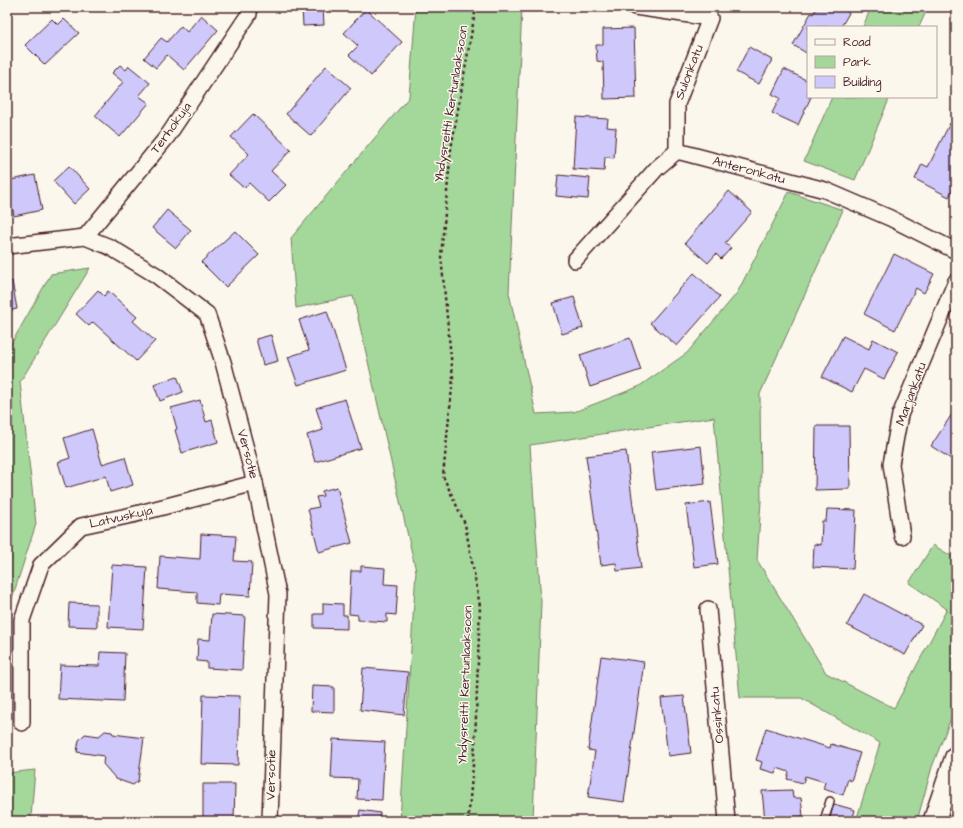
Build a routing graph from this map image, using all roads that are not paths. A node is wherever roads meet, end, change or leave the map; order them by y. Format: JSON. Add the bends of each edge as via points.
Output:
{"nodes":[{"id":1,"x":635,"y":7,"type":"edge"},
{"id":2,"x":713,"y":13,"type":"edge"},
{"id":3,"x":249,"y":14,"type":"dead end"},
{"id":4,"x":677,"y":151,"type":"junction"},
{"id":5,"x":85,"y":237,"type":"junction"},
{"id":6,"x":7,"y":246,"type":"edge"},
{"id":7,"x":956,"y":251,"type":"edge"},
{"id":8,"x":575,"y":260,"type":"dead end"},
{"id":9,"x":956,"y":281,"type":"edge"},
{"id":10,"x":255,"y":483,"type":"junction"},
{"id":11,"x":902,"y":536,"type":"dead end"},
{"id":12,"x":708,"y":609,"type":"dead end"},
{"id":13,"x":22,"y":723,"type":"dead end"},
{"id":14,"x":956,"y":757,"type":"edge"},
{"id":15,"x":830,"y":801,"type":"dead end"},
{"id":16,"x":270,"y":820,"type":"edge"},
{"id":17,"x":727,"y":821,"type":"edge"},
{"id":18,"x":824,"y":821,"type":"edge"},
{"id":19,"x":934,"y":821,"type":"edge"}],
"edges":[{"from":1,"to":2,"type":"street","name":"Sulonkatu"},
{"from":2,"to":4,"type":"street","name":"Sulonkatu","via":[[676,104]]},
{"from":3,"to":5,"type":"street","name":"Terhokuja","via":[[167,137]]},
{"from":4,"to":7,"type":"street","name":"Anteronkatu","via":[[824,190],[890,218]]},
{"from":4,"to":8,"type":"street","via":[[658,168]]},
{"from":5,"to":6,"type":"street","name":"Versotie"},
{"from":5,"to":10,"type":"street","name":"Versotie","via":[[110,247],[149,271],[207,314],[223,362]]},
{"from":9,"to":11,"type":"street","name":"Marjankatu","via":[[900,415],[891,464]]},
{"from":10,"to":13,"type":"street","name":"Latvuskuja","via":[[82,526],[41,565],[22,620]]},
{"from":10,"to":16,"type":"street","name":"Versotie","via":[[278,594]]},
{"from":12,"to":17,"type":"street","name":"Ossinkatu"},
{"from":14,"to":19,"type":"street"},
{"from":15,"to":18,"type":"lane"}]}
